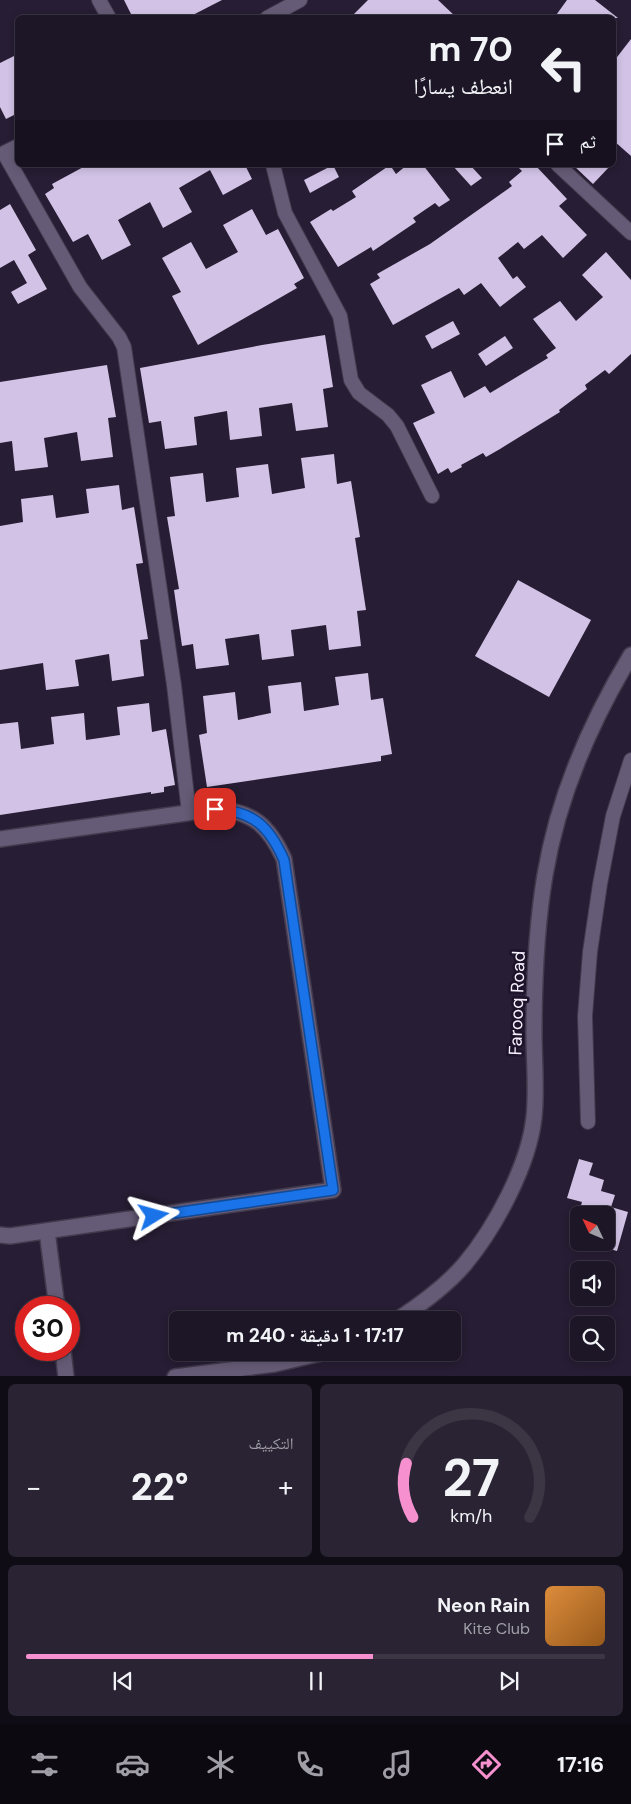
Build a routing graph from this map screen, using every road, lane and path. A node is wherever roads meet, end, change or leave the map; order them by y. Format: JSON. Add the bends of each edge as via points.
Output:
{"nodes":[{"id":1,"x":100,"y":0,"type":"edge"},
{"id":2,"x":300,"y":0,"type":"edge"},
{"id":3,"x":281,"y":4,"type":"edge"},
{"id":4,"x":108,"y":15,"type":"edge"},
{"id":5,"x":270,"y":15,"type":"edge"},
{"id":6,"x":15,"y":148,"type":"edge"},
{"id":7,"x":274,"y":167,"type":"edge"},
{"id":8,"x":560,"y":167,"type":"edge"},
{"id":9,"x":631,"y":233,"type":"edge"},
{"id":10,"x":432,"y":496,"type":"dead end"},
{"id":11,"x":631,"y":655,"type":"edge"},
{"id":12,"x":631,"y":760,"type":"edge"},
{"id":13,"x":189,"y":813,"type":"junction"},
{"id":14,"x":0,"y":839,"type":"edge"},
{"id":15,"x":588,"y":1122,"type":"dead end"},
{"id":16,"x":47,"y":1230,"type":"junction"},
{"id":17,"x":0,"y":1235,"type":"edge"},
{"id":18,"x":55,"y":1296,"type":"edge"},
{"id":19,"x":410,"y":1311,"type":"edge"},
{"id":20,"x":64,"y":1361,"type":"edge"},
{"id":21,"x":288,"y":1361,"type":"edge"},
{"id":22,"x":66,"y":1376,"type":"edge"},
{"id":23,"x":175,"y":1376,"type":"edge"}],
"edges":[{"from":1,"to":4,"type":"street"},
{"from":2,"to":3,"type":"street"},
{"from":3,"to":5,"type":"street"},
{"from":6,"to":13,"type":"street","via":[[4,153],[80,287],[124,347],[174,686]]},
{"from":7,"to":10,"type":"street","via":[[285,213],[340,316],[351,380],[359,393],[397,426]]},
{"from":8,"to":9,"type":"street"},
{"from":11,"to":19,"type":"street","name":"Farooq Road","via":[[591,728],[554,827],[545,876],[534,983],[534,1117],[528,1144],[506,1201],[487,1234],[463,1266]]},
{"from":12,"to":15,"type":"street","via":[[612,816],[590,952],[585,1016]]},
{"from":13,"to":14,"type":"street"},
{"from":13,"to":16,"type":"street","via":[[215,809],[234,810],[249,816],[277,842],[284,860],[333,1190]]},
{"from":16,"to":17,"type":"street"},
{"from":16,"to":18,"type":"street"},
{"from":20,"to":22,"type":"street"},
{"from":21,"to":23,"type":"street"}]}
